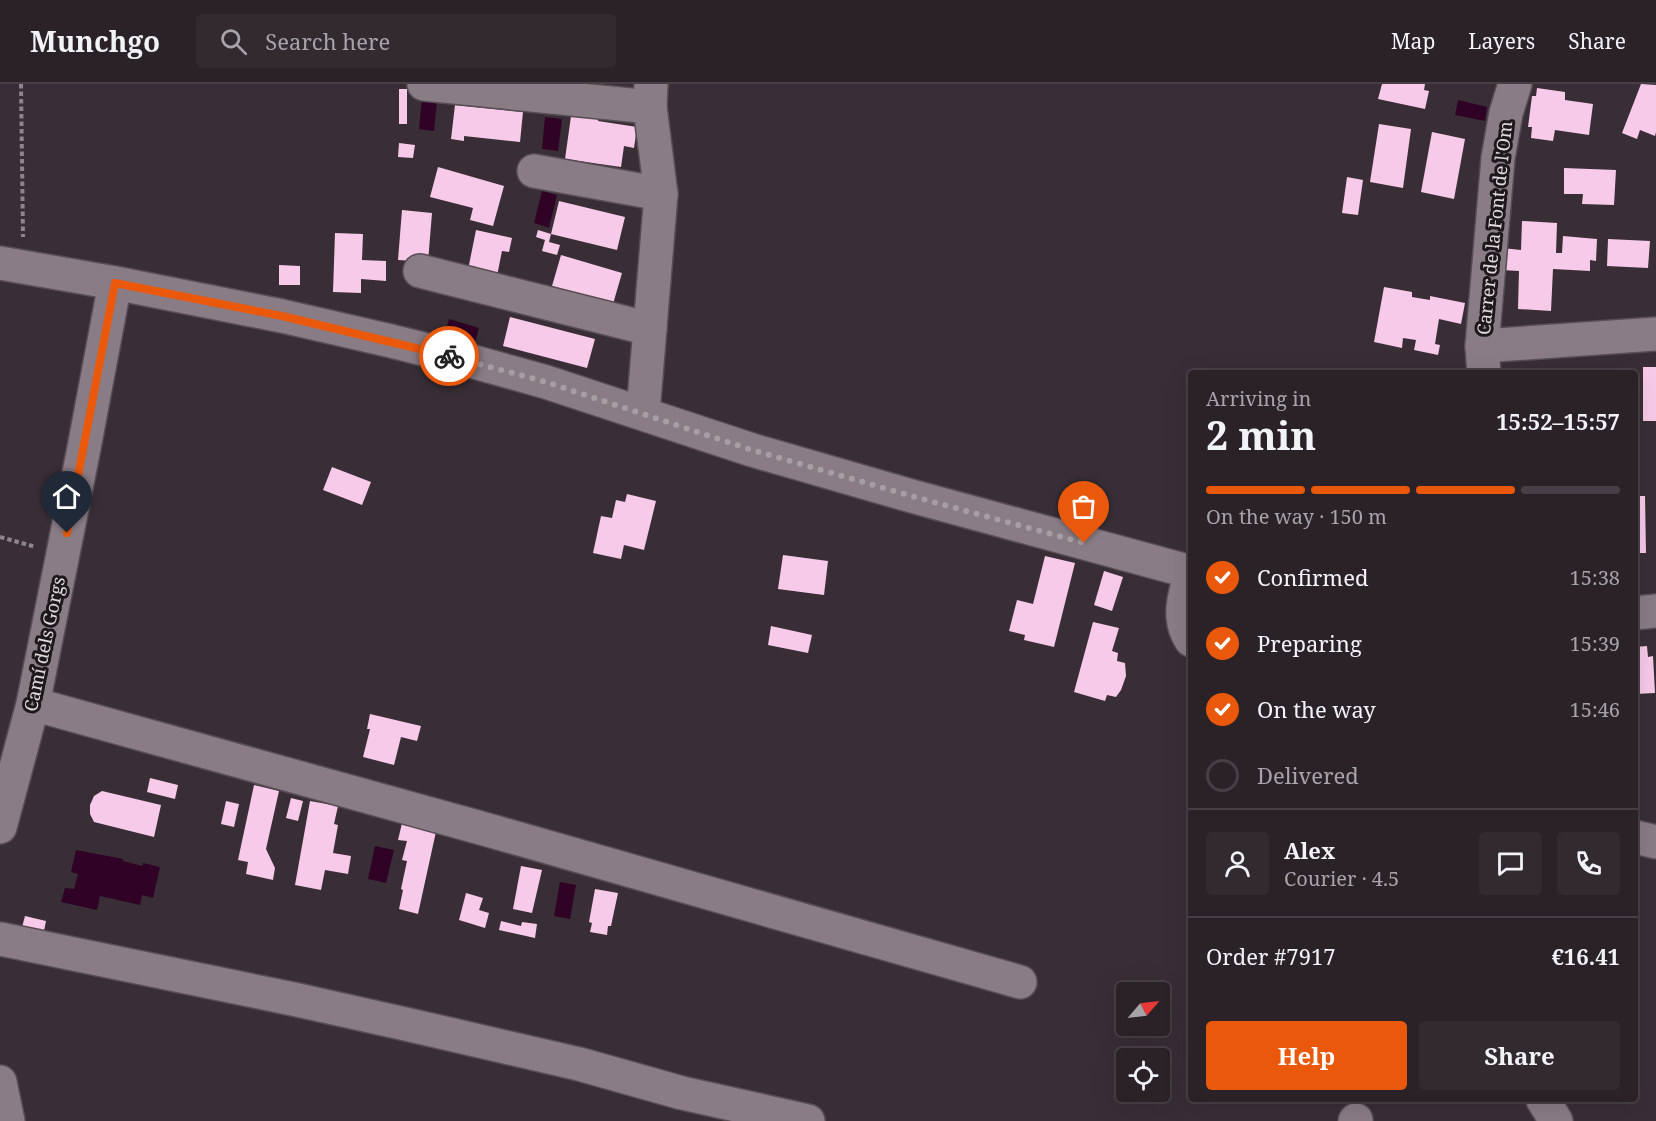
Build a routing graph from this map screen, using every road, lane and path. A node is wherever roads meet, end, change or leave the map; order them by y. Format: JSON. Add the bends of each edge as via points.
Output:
{"nodes":[{"id":1,"x":21,"y":84,"type":"edge"},
{"id":2,"x":424,"y":84,"type":"edge"},
{"id":3,"x":1515,"y":84,"type":"edge"},
{"id":4,"x":651,"y":96,"type":"edge"},
{"id":5,"x":534,"y":171,"type":"dead end"},
{"id":6,"x":661,"y":194,"type":"junction"},
{"id":7,"x":12,"y":265,"type":"edge"},
{"id":8,"x":420,"y":271,"type":"dead end"},
{"id":9,"x":115,"y":283,"type":"junction"},
{"id":10,"x":650,"y":329,"type":"junction"},
{"id":11,"x":1656,"y":334,"type":"edge"},
{"id":12,"x":1483,"y":360,"type":"edge"},
{"id":13,"x":643,"y":413,"type":"junction"},
{"id":14,"x":0,"y":537,"type":"edge"},
{"id":15,"x":63,"y":555,"type":"junction"},
{"id":16,"x":1188,"y":572,"type":"edge"},
{"id":17,"x":1188,"y":583,"type":"edge"},
{"id":18,"x":1656,"y":612,"type":"edge"},
{"id":19,"x":1638,"y":613,"type":"edge"},
{"id":20,"x":1188,"y":636,"type":"edge"},
{"id":21,"x":33,"y":704,"type":"junction"},
{"id":22,"x":0,"y":827,"type":"edge"},
{"id":23,"x":1638,"y":838,"type":"edge"},
{"id":24,"x":1656,"y":842,"type":"edge"},
{"id":25,"x":0,"y":939,"type":"edge"},
{"id":26,"x":1020,"y":982,"type":"dead end"},
{"id":27,"x":0,"y":1082,"type":"edge"},
{"id":28,"x":1544,"y":1102,"type":"edge"},
{"id":29,"x":8,"y":1121,"type":"edge"},
{"id":30,"x":808,"y":1121,"type":"edge"},
{"id":31,"x":1556,"y":1121,"type":"edge"}],
"edges":[{"from":1,"to":7,"type":"path"},
{"from":2,"to":4,"type":"street"},
{"from":3,"to":12,"type":"street","name":"Carrer de la Font de l'Om","via":[[1498,158]]},
{"from":4,"to":6,"type":"street"},
{"from":5,"to":6,"type":"street"},
{"from":6,"to":10,"type":"street"},
{"from":7,"to":9,"type":"street"},
{"from":8,"to":10,"type":"street"},
{"from":9,"to":13,"type":"street","via":[[401,343]]},
{"from":9,"to":15,"type":"street","name":"Camí dels Gorgs"},
{"from":10,"to":13,"type":"street"},
{"from":11,"to":12,"type":"street"},
{"from":13,"to":16,"type":"street","via":[[752,450]]},
{"from":14,"to":15,"type":"path"},
{"from":15,"to":21,"type":"street","name":"Camí dels Gorgs"},
{"from":17,"to":20,"type":"street","via":[[1182,616]]},
{"from":18,"to":19,"type":"street"},
{"from":21,"to":22,"type":"street","name":"Camí dels Gorgs"},
{"from":21,"to":26,"type":"street"},
{"from":23,"to":24,"type":"street"},
{"from":25,"to":30,"type":"street","via":[[401,1023]]},
{"from":27,"to":29,"type":"street"},
{"from":28,"to":31,"type":"street"}]}
